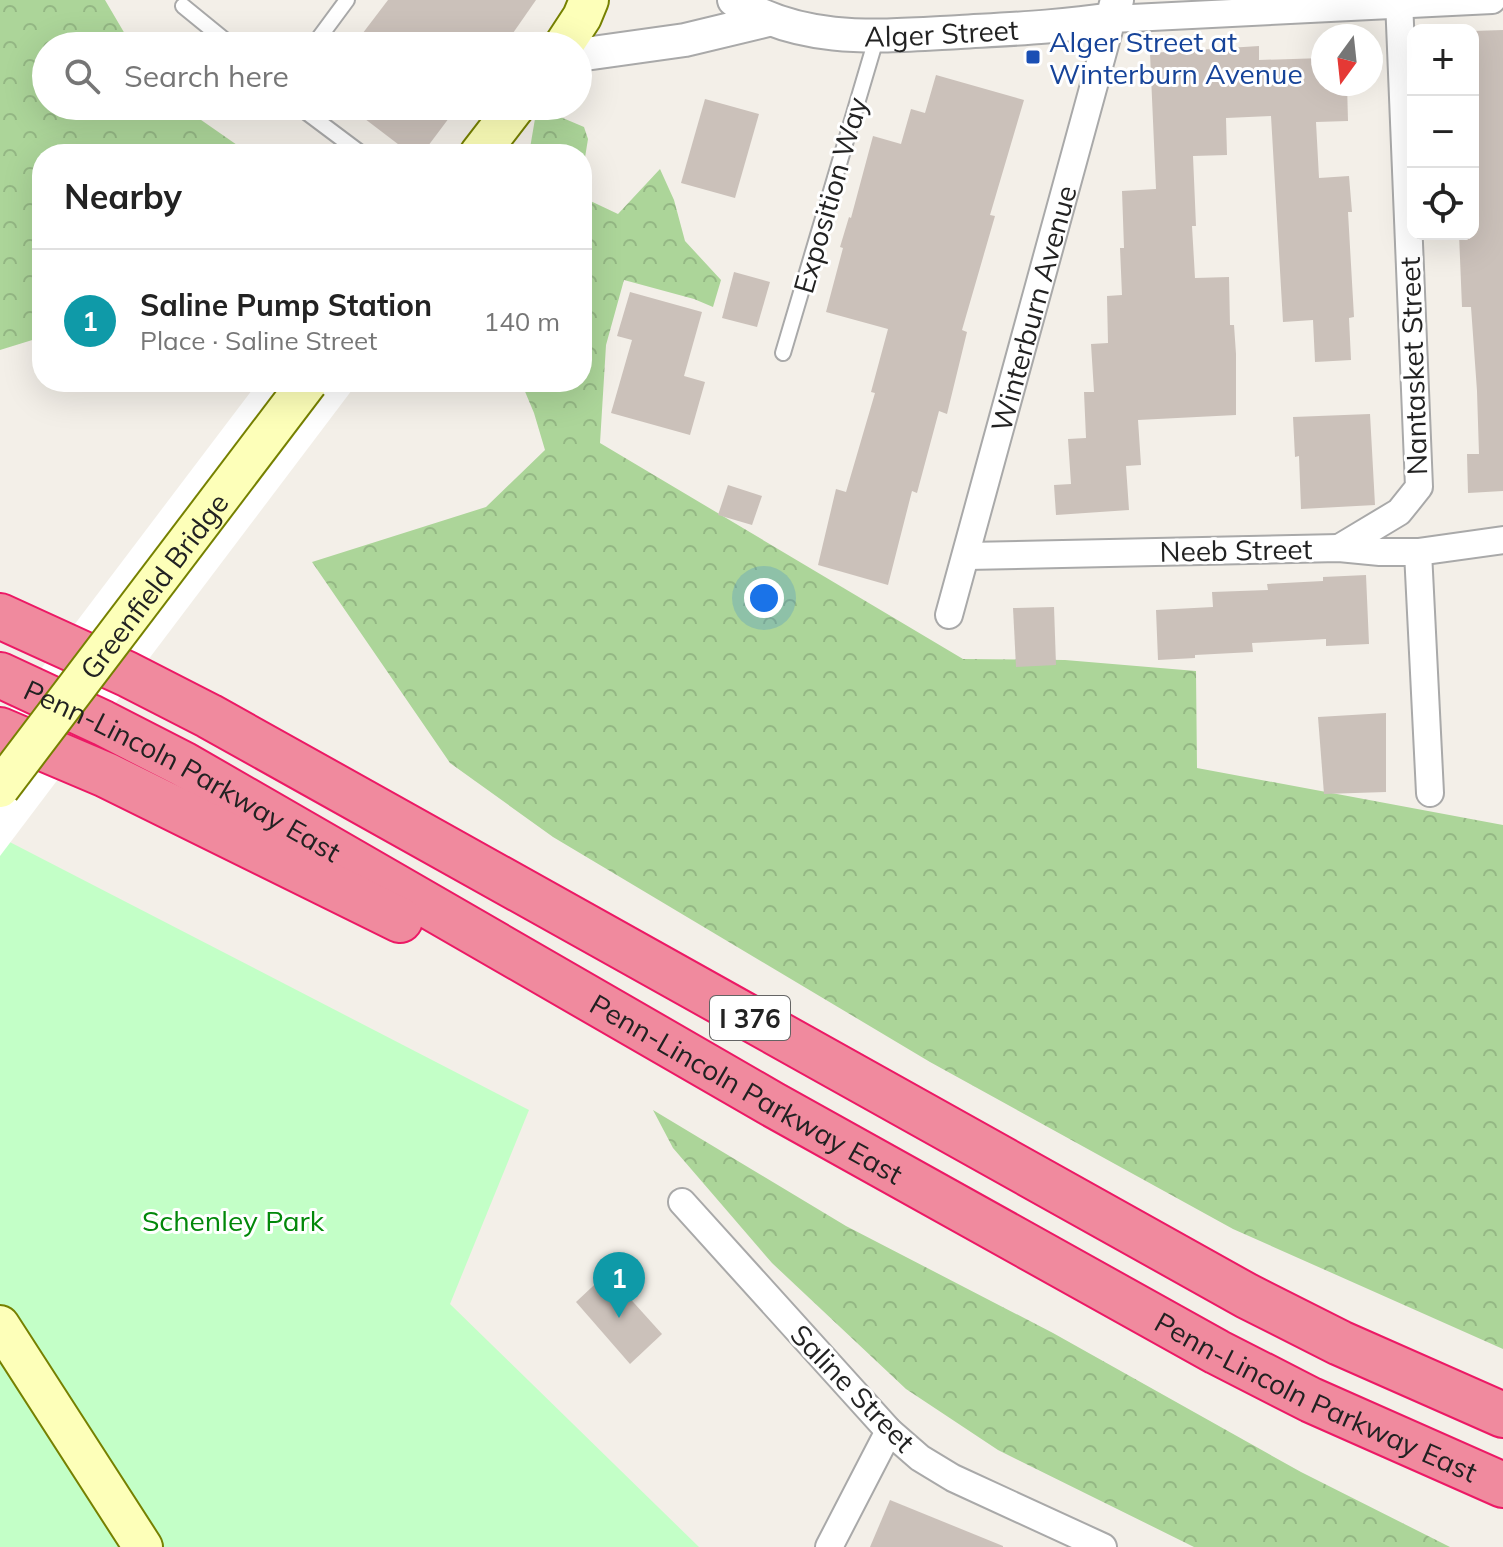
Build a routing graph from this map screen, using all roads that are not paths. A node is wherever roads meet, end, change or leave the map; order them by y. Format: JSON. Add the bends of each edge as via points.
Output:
{"nodes":[{"id":1,"x":347,"y":0,"type":"edge"},
{"id":2,"x":589,"y":0,"type":"edge"},
{"id":3,"x":734,"y":0,"type":"edge"},
{"id":4,"x":1492,"y":0,"type":"edge"},
{"id":5,"x":1399,"y":3,"type":"edge"},
{"id":6,"x":183,"y":6,"type":"dead end"},
{"id":7,"x":1115,"y":9,"type":"edge"},
{"id":8,"x":768,"y":20,"type":"junction"},
{"id":9,"x":215,"y":32,"type":"edge"},
{"id":10,"x":323,"y":32,"type":"edge"},
{"id":11,"x":573,"y":32,"type":"edge"},
{"id":12,"x":877,"y":36,"type":"junction"},
{"id":13,"x":592,"y":53,"type":"edge"},
{"id":14,"x":317,"y":120,"type":"edge"},
{"id":15,"x":505,"y":120,"type":"edge"},
{"id":16,"x":349,"y":144,"type":"edge"},
{"id":17,"x":487,"y":144,"type":"edge"},
{"id":18,"x":783,"y":353,"type":"dead end"},
{"id":19,"x":300,"y":392,"type":"edge"},
{"id":20,"x":1503,"y":540,"type":"edge"},
{"id":21,"x":1339,"y":548,"type":"junction"},
{"id":22,"x":1418,"y":552,"type":"junction"},
{"id":23,"x":967,"y":556,"type":"junction"},
{"id":24,"x":949,"y":615,"type":"dead end"},
{"id":25,"x":0,"y":616,"type":"edge"},
{"id":26,"x":0,"y":675,"type":"edge"},
{"id":27,"x":0,"y":730,"type":"edge"},
{"id":28,"x":0,"y":788,"type":"edge"},
{"id":29,"x":1430,"y":793,"type":"dead end"},
{"id":30,"x":772,"y":1104,"type":"junction"},
{"id":31,"x":682,"y":1202,"type":"dead end"},
{"id":32,"x":0,"y":1325,"type":"edge"},
{"id":33,"x":1503,"y":1415,"type":"edge"},
{"id":34,"x":889,"y":1431,"type":"junction"},
{"id":35,"x":1503,"y":1485,"type":"edge"},
{"id":36,"x":143,"y":1547,"type":"edge"},
{"id":37,"x":829,"y":1547,"type":"edge"},
{"id":38,"x":1103,"y":1547,"type":"edge"}],
"edges":[{"from":1,"to":10,"type":"lane"},
{"from":2,"to":11,"type":"main road"},
{"from":3,"to":8,"type":"street","name":"Alger Street"},
{"from":4,"to":5,"type":"street","name":"Alger Street"},
{"from":5,"to":7,"type":"street","name":"Alger Street"},
{"from":5,"to":21,"type":"street","name":"Nantasket Street","via":[[1419,487],[1399,512]]},
{"from":6,"to":9,"type":"lane"},
{"from":7,"to":12,"type":"street","name":"Alger Street","via":[[1061,27]]},
{"from":7,"to":23,"type":"street","name":"Winterburn Avenue"},
{"from":8,"to":12,"type":"street","name":"Alger Street","via":[[816,32]]},
{"from":8,"to":13,"type":"street","via":[[685,40]]},
{"from":12,"to":18,"type":"lane","name":"Exposition Way"},
{"from":14,"to":16,"type":"lane"},
{"from":15,"to":17,"type":"main road"},
{"from":19,"to":28,"type":"main road","name":"Greenfield Bridge","bridge":true},
{"from":20,"to":22,"type":"street","name":"Neeb Street"},
{"from":21,"to":22,"type":"street","name":"Neeb Street"},
{"from":21,"to":23,"type":"street","name":"Neeb Street"},
{"from":22,"to":29,"type":"street"},
{"from":23,"to":24,"type":"street","name":"Winterburn Avenue"},
{"from":25,"to":33,"type":"highway","name":"Penn-Lincoln Parkway East","number":"I 376","via":[[209,716],[1247,1296]]},
{"from":26,"to":30,"type":"highway","name":"Penn-Lincoln Parkway East","number":"I 376","via":[[183,764]]},
{"from":27,"to":30,"type":"highway","via":[[106,775]]},
{"from":30,"to":35,"type":"highway","name":"Penn-Lincoln Parkway East","number":"I 376","via":[[1217,1352]]},
{"from":31,"to":34,"type":"street","name":"Saline Street"},
{"from":32,"to":36,"type":"main road"},
{"from":34,"to":37,"type":"street"},
{"from":34,"to":38,"type":"street","name":"Saline Street","via":[[953,1478]]}]}
